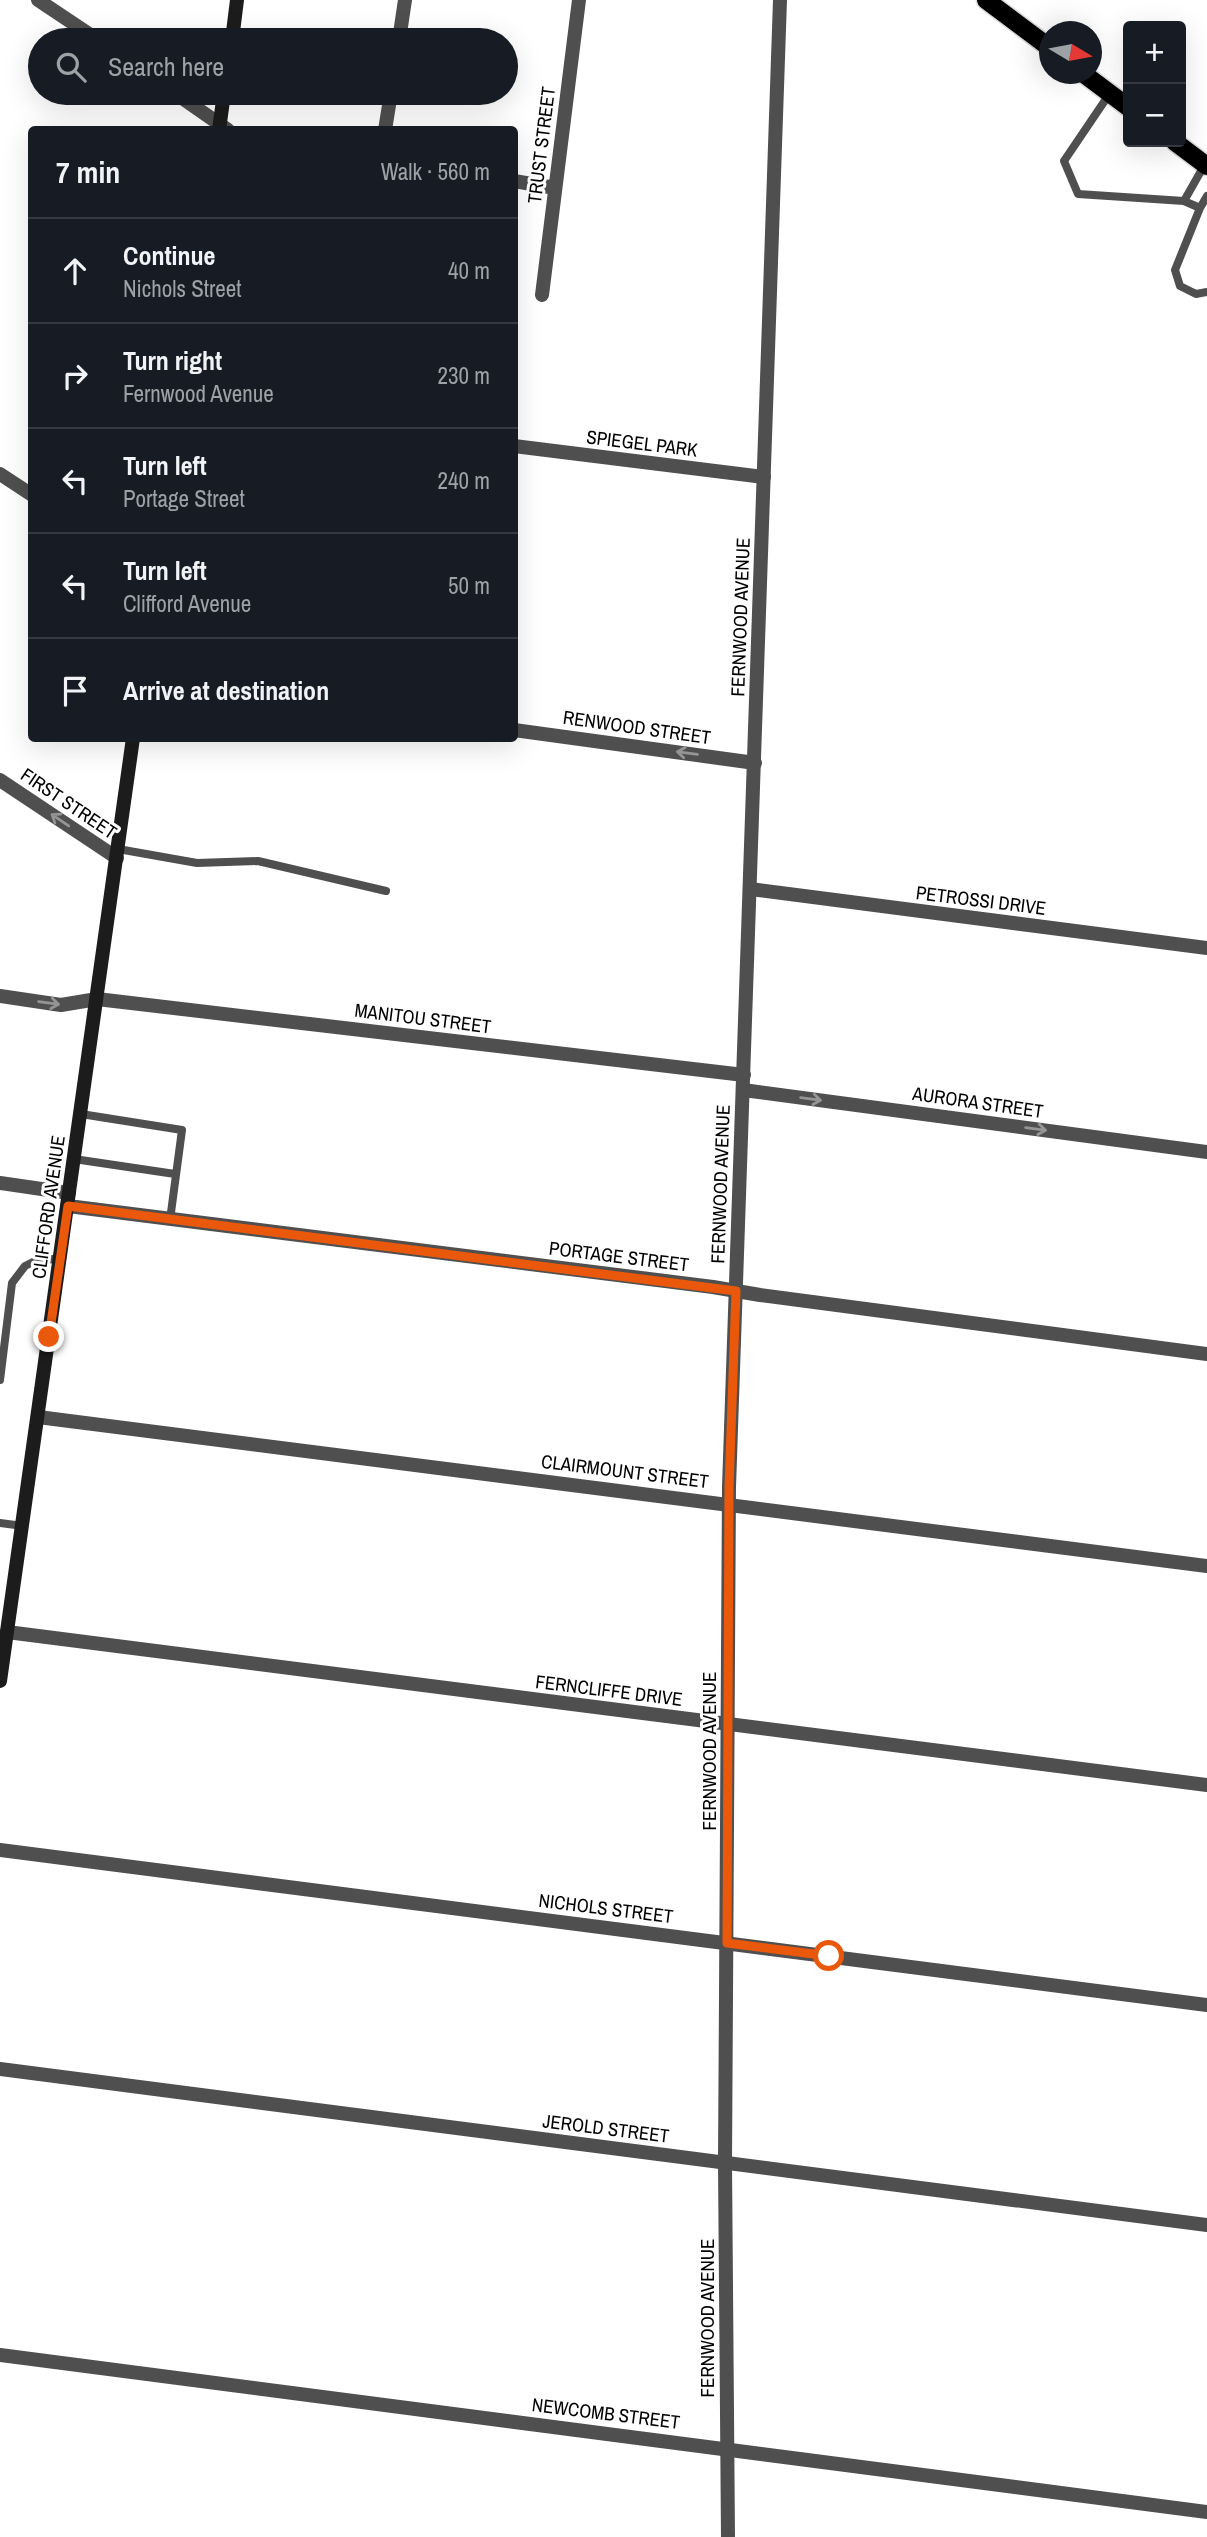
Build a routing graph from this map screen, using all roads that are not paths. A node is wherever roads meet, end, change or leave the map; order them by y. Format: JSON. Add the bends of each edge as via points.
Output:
{"nodes":[{"id":1,"x":38,"y":0,"type":"edge"},
{"id":2,"x":237,"y":0,"type":"edge"},
{"id":3,"x":405,"y":0,"type":"edge"},
{"id":4,"x":579,"y":0,"type":"edge"},
{"id":5,"x":780,"y":0,"type":"edge"},
{"id":6,"x":986,"y":0,"type":"edge"},
{"id":7,"x":80,"y":28,"type":"edge"},
{"id":8,"x":234,"y":28,"type":"edge"},
{"id":9,"x":400,"y":28,"type":"edge"},
{"id":10,"x":1039,"y":40,"type":"edge"},
{"id":11,"x":1098,"y":84,"type":"edge"},
{"id":12,"x":1110,"y":93,"type":"junction"},
{"id":13,"x":1123,"y":103,"type":"edge"},
{"id":14,"x":192,"y":105,"type":"edge"},
{"id":15,"x":223,"y":105,"type":"edge"},
{"id":16,"x":389,"y":105,"type":"edge"},
{"id":17,"x":221,"y":126,"type":"edge"},
{"id":18,"x":222,"y":126,"type":"edge"},
{"id":19,"x":386,"y":126,"type":"edge"},
{"id":20,"x":1182,"y":147,"type":"edge"},
{"id":21,"x":1206,"y":165,"type":"edge"},
{"id":22,"x":518,"y":182,"type":"edge"},
{"id":23,"x":555,"y":188,"type":"junction"},
{"id":24,"x":1207,"y":196,"type":"edge"},
{"id":25,"x":1184,"y":201,"type":"junction"},
{"id":26,"x":1200,"y":208,"type":"junction"},
{"id":27,"x":1207,"y":292,"type":"edge"},
{"id":28,"x":542,"y":295,"type":"dead end"},
{"id":29,"x":518,"y":446,"type":"edge"},
{"id":30,"x":0,"y":474,"type":"edge"},
{"id":31,"x":764,"y":477,"type":"junction"},
{"id":32,"x":28,"y":492,"type":"edge"},
{"id":33,"x":518,"y":731,"type":"edge"},
{"id":34,"x":132,"y":742,"type":"edge"},
{"id":35,"x":755,"y":763,"type":"junction"},
{"id":36,"x":0,"y":780,"type":"edge"},
{"id":37,"x":118,"y":853,"type":"junction"},
{"id":38,"x":750,"y":889,"type":"junction"},
{"id":39,"x":386,"y":891,"type":"dead end"},
{"id":40,"x":1207,"y":948,"type":"edge"},
{"id":41,"x":0,"y":996,"type":"edge"},
{"id":42,"x":97,"y":999,"type":"junction"},
{"id":43,"x":744,"y":1075,"type":"junction"},
{"id":44,"x":743,"y":1090,"type":"junction"},
{"id":45,"x":81,"y":1114,"type":"junction"},
{"id":46,"x":1207,"y":1152,"type":"edge"},
{"id":47,"x":74,"y":1159,"type":"junction"},
{"id":48,"x":175,"y":1174,"type":"junction"},
{"id":49,"x":0,"y":1183,"type":"edge"},
{"id":50,"x":69,"y":1200,"type":"junction"},
{"id":51,"x":170,"y":1220,"type":"junction"},
{"id":52,"x":60,"y":1258,"type":"junction"},
{"id":53,"x":736,"y":1291,"type":"junction"},
{"id":54,"x":1207,"y":1354,"type":"edge"},
{"id":55,"x":0,"y":1380,"type":"edge"},
{"id":56,"x":38,"y":1417,"type":"junction"},
{"id":57,"x":729,"y":1504,"type":"junction"},
{"id":58,"x":0,"y":1523,"type":"edge"},
{"id":59,"x":23,"y":1526,"type":"junction"},
{"id":60,"x":1207,"y":1566,"type":"edge"},
{"id":61,"x":5,"y":1606,"type":"edge"},
{"id":62,"x":7,"y":1632,"type":"junction"},
{"id":63,"x":0,"y":1681,"type":"edge"},
{"id":64,"x":729,"y":1725,"type":"junction"},
{"id":65,"x":1207,"y":1785,"type":"edge"},
{"id":66,"x":0,"y":1850,"type":"edge"},
{"id":67,"x":727,"y":1943,"type":"junction"},
{"id":68,"x":1207,"y":2005,"type":"edge"},
{"id":69,"x":0,"y":2069,"type":"edge"},
{"id":70,"x":725,"y":2163,"type":"junction"},
{"id":71,"x":1207,"y":2225,"type":"edge"},
{"id":72,"x":0,"y":2355,"type":"edge"},
{"id":73,"x":726,"y":2448,"type":"junction"},
{"id":74,"x":1207,"y":2512,"type":"edge"},
{"id":75,"x":728,"y":2537,"type":"edge"}],
"edges":[{"from":1,"to":7,"type":"street"},
{"from":2,"to":8,"type":"main road"},
{"from":3,"to":9,"type":"street"},
{"from":4,"to":23,"type":"street","name":"TRUST STREET"},
{"from":5,"to":31,"type":"street","name":"FERNWOOD AVENUE"},
{"from":6,"to":10,"type":"main road"},
{"from":11,"to":12,"type":"main road"},
{"from":12,"to":13,"type":"main road"},
{"from":12,"to":25,"type":"lane","via":[[1065,161],[1078,194]]},
{"from":14,"to":17,"type":"street"},
{"from":15,"to":18,"type":"main road"},
{"from":16,"to":19,"type":"street"},
{"from":20,"to":21,"type":"main road"},
{"from":21,"to":25,"type":"lane"},
{"from":22,"to":23,"type":"street"},
{"from":23,"to":28,"type":"street","name":"TRUST STREET"},
{"from":24,"to":26,"type":"lane"},
{"from":25,"to":26,"type":"lane"},
{"from":26,"to":27,"type":"lane","via":[[1175,270],[1180,286],[1196,294]]},
{"from":29,"to":31,"type":"street","name":"SPIEGEL PARK"},
{"from":30,"to":32,"type":"street"},
{"from":31,"to":35,"type":"street","name":"FERNWOOD AVENUE"},
{"from":35,"to":33,"type":"street","name":"RENWOOD STREET","one_way":true},
{"from":34,"to":37,"type":"main road","name":"CLIFFORD AVENUE"},
{"from":35,"to":38,"type":"street","name":"FERNWOOD AVENUE"},
{"from":37,"to":36,"type":"street","name":"FIRST STREET","one_way":true},
{"from":37,"to":39,"type":"lane","via":[[197,863],[258,861]]},
{"from":37,"to":42,"type":"main road","name":"CLIFFORD AVENUE"},
{"from":38,"to":40,"type":"street","name":"PETROSSI DRIVE"},
{"from":38,"to":43,"type":"street","name":"FERNWOOD AVENUE"},
{"from":41,"to":42,"type":"street","name":"MANITOU STREET","one_way":true,"via":[[61,1005]]},
{"from":42,"to":43,"type":"street","name":"MANITOU STREET"},
{"from":42,"to":45,"type":"main road","name":"CLIFFORD AVENUE"},
{"from":43,"to":44,"type":"street","name":"FERNWOOD AVENUE"},
{"from":44,"to":46,"type":"street","name":"AURORA STREET","one_way":true},
{"from":44,"to":53,"type":"street","name":"FERNWOOD AVENUE"},
{"from":45,"to":47,"type":"main road","name":"CLIFFORD AVENUE"},
{"from":45,"to":48,"type":"lane","via":[[182,1130]]},
{"from":47,"to":48,"type":"lane"},
{"from":47,"to":50,"type":"main road","name":"CLIFFORD AVENUE"},
{"from":48,"to":51,"type":"lane"},
{"from":49,"to":50,"type":"street","name":"PORTAGE STREET"},
{"from":50,"to":51,"type":"street","name":"PORTAGE STREET"},
{"from":50,"to":52,"type":"main road","name":"CLIFFORD AVENUE"},
{"from":51,"to":53,"type":"street","name":"PORTAGE STREET"},
{"from":52,"to":55,"type":"lane","via":[[25,1266],[12,1283]]},
{"from":52,"to":56,"type":"main road","name":"CLIFFORD AVENUE"},
{"from":53,"to":54,"type":"street","name":"PORTAGE STREET"},
{"from":53,"to":57,"type":"street","name":"FERNWOOD AVENUE"},
{"from":56,"to":57,"type":"street","name":"CLAIRMOUNT STREET"},
{"from":56,"to":59,"type":"main road","name":"CLIFFORD AVENUE"},
{"from":57,"to":60,"type":"street","name":"CLAIRMOUNT STREET"},
{"from":57,"to":64,"type":"street","name":"FERNWOOD AVENUE"},
{"from":58,"to":59,"type":"lane"},
{"from":59,"to":61,"type":"main road","name":"CLIFFORD AVENUE"},
{"from":61,"to":62,"type":"main road","name":"CLIFFORD AVENUE"},
{"from":62,"to":63,"type":"main road","name":"CLIFFORD AVENUE"},
{"from":62,"to":64,"type":"street","name":"FERNCLIFFE DRIVE"},
{"from":64,"to":65,"type":"street","name":"FERNCLIFFE DRIVE"},
{"from":64,"to":67,"type":"street","name":"FERNWOOD AVENUE"},
{"from":66,"to":67,"type":"street","name":"NICHOLS STREET"},
{"from":67,"to":68,"type":"street","name":"NICHOLS STREET"},
{"from":67,"to":70,"type":"street","name":"FERNWOOD AVENUE"},
{"from":69,"to":70,"type":"street","name":"JEROLD STREET"},
{"from":70,"to":71,"type":"street","name":"JEROLD STREET"},
{"from":70,"to":73,"type":"street","name":"FERNWOOD AVENUE"},
{"from":72,"to":73,"type":"street","name":"NEWCOMB STREET"},
{"from":73,"to":74,"type":"street","name":"NEWCOMB STREET"},
{"from":73,"to":75,"type":"street","name":"FERNWOOD AVENUE"}]}
